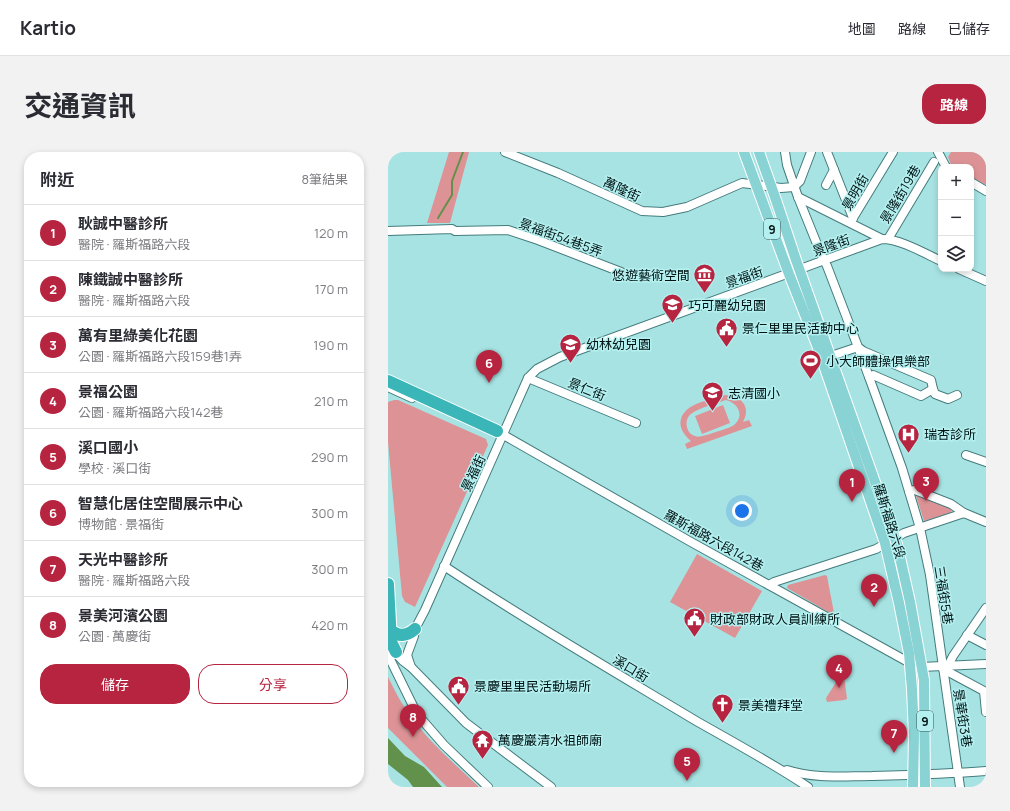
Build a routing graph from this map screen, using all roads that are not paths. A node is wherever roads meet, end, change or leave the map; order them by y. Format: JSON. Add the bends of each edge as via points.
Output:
{"nodes":[{"id":1,"x":505,"y":152,"type":"edge"},
{"id":2,"x":744,"y":152,"type":"edge"},
{"id":3,"x":759,"y":152,"type":"edge"},
{"id":4,"x":785,"y":152,"type":"edge"},
{"id":5,"x":811,"y":152,"type":"edge"},
{"id":6,"x":827,"y":152,"type":"edge"},
{"id":7,"x":892,"y":152,"type":"edge"},
{"id":8,"x":939,"y":156,"type":"edge"},
{"id":9,"x":835,"y":174,"type":"junction"},
{"id":10,"x":755,"y":184,"type":"junction"},
{"id":11,"x":974,"y":184,"type":"edge"},
{"id":12,"x":826,"y":185,"type":"dead end"},
{"id":13,"x":771,"y":186,"type":"junction"},
{"id":14,"x":794,"y":187,"type":"junction"},
{"id":15,"x":986,"y":191,"type":"edge"},
{"id":16,"x":798,"y":196,"type":"junction"},
{"id":17,"x":852,"y":220,"type":"junction"},
{"id":18,"x":388,"y":231,"type":"edge"},
{"id":19,"x":885,"y":239,"type":"junction"},
{"id":20,"x":825,"y":260,"type":"junction"},
{"id":21,"x":938,"y":260,"type":"edge"},
{"id":22,"x":800,"y":270,"type":"junction"},
{"id":23,"x":621,"y":272,"type":"dead end"},
{"id":24,"x":966,"y":272,"type":"edge"},
{"id":25,"x":789,"y":274,"type":"junction"},
{"id":26,"x":986,"y":281,"type":"edge"},
{"id":27,"x":858,"y":347,"type":"junction"},
{"id":28,"x":831,"y":356,"type":"junction"},
{"id":29,"x":388,"y":376,"type":"edge"},
{"id":30,"x":869,"y":377,"type":"junction"},
{"id":31,"x":528,"y":378,"type":"junction"},
{"id":32,"x":388,"y":380,"type":"edge"},
{"id":33,"x":388,"y":387,"type":"edge"},
{"id":34,"x":933,"y":388,"type":"junction"},
{"id":35,"x":398,"y":392,"type":"junction"},
{"id":36,"x":388,"y":393,"type":"edge"},
{"id":37,"x":957,"y":395,"type":"dead end"},
{"id":38,"x":636,"y":423,"type":"dead end"},
{"id":39,"x":501,"y":433,"type":"junction"},
{"id":40,"x":966,"y":455,"type":"dead end"},
{"id":41,"x":986,"y":462,"type":"edge"},
{"id":42,"x":909,"y":492,"type":"junction"},
{"id":43,"x":964,"y":513,"type":"junction"},
{"id":44,"x":986,"y":522,"type":"edge"},
{"id":45,"x":920,"y":528,"type":"junction"},
{"id":46,"x":895,"y":538,"type":"junction"},
{"id":47,"x":885,"y":543,"type":"junction"},
{"id":48,"x":444,"y":566,"type":"junction"},
{"id":49,"x":388,"y":584,"type":"edge"},
{"id":50,"x":769,"y":585,"type":"junction"},
{"id":51,"x":986,"y":608,"type":"edge"},
{"id":52,"x":390,"y":629,"type":"junction"},
{"id":53,"x":415,"y":629,"type":"junction"},
{"id":54,"x":967,"y":635,"type":"junction"},
{"id":55,"x":986,"y":645,"type":"edge"},
{"id":56,"x":394,"y":654,"type":"edge"},
{"id":57,"x":910,"y":663,"type":"junction"},
{"id":58,"x":986,"y":664,"type":"edge"},
{"id":59,"x":412,"y":667,"type":"junction"},
{"id":60,"x":921,"y":667,"type":"junction"},
{"id":61,"x":944,"y":667,"type":"junction"},
{"id":62,"x":986,"y":712,"type":"edge"},
{"id":63,"x":779,"y":768,"type":"junction"},
{"id":64,"x":986,"y":771,"type":"edge"},
{"id":65,"x":958,"y":773,"type":"junction"},
{"id":66,"x":925,"y":774,"type":"junction"},
{"id":67,"x":914,"y":775,"type":"junction"},
{"id":68,"x":542,"y":780,"type":"junction"},
{"id":69,"x":488,"y":787,"type":"edge"},
{"id":70,"x":536,"y":787,"type":"edge"},
{"id":71,"x":551,"y":787,"type":"edge"},
{"id":72,"x":808,"y":787,"type":"edge"},
{"id":73,"x":913,"y":787,"type":"edge"},
{"id":74,"x":925,"y":787,"type":"edge"},
{"id":75,"x":960,"y":787,"type":"edge"}],
"edges":[{"from":1,"to":10,"type":"street","name":"萬隆街","via":[[642,211],[663,212],[687,207],[742,183]]},
{"from":2,"to":10,"type":"main road","number":"9"},
{"from":3,"to":13,"type":"main road","number":"9"},
{"from":4,"to":14,"type":"street","name":"三福街5巷"},
{"from":5,"to":14,"type":"street","via":[[800,181]]},
{"from":6,"to":9,"type":"street"},
{"from":7,"to":17,"type":"street","name":"景明街"},
{"from":8,"to":19,"type":"street","name":"景隆街19巷"},
{"from":9,"to":12,"type":"street"},
{"from":9,"to":17,"type":"street"},
{"from":10,"to":13,"type":"street"},
{"from":10,"to":25,"type":"main road","name":"羅斯福路六段","number":"9"},
{"from":11,"to":15,"type":"street"},
{"from":13,"to":14,"type":"street"},
{"from":13,"to":22,"type":"main road","name":"羅斯福路六段","number":"9"},
{"from":14,"to":16,"type":"street","name":"三福街5巷"},
{"from":16,"to":17,"type":"street","name":"景隆街"},
{"from":16,"to":20,"type":"street","name":"三福街5巷"},
{"from":17,"to":19,"type":"street","name":"景隆街"},
{"from":18,"to":23,"type":"street","name":"景福街54巷5弄","via":[[508,230]]},
{"from":19,"to":20,"type":"street","name":"景隆街"},
{"from":19,"to":21,"type":"street","name":"景隆街","via":[[901,243]]},
{"from":20,"to":22,"type":"street","name":"景隆街"},
{"from":20,"to":27,"type":"street","name":"三福街5巷"},
{"from":22,"to":25,"type":"street","name":"景隆街"},
{"from":22,"to":28,"type":"main road","name":"羅斯福路六段","number":"9"},
{"from":24,"to":26,"type":"street"},
{"from":25,"to":31,"type":"street","name":"景福街","via":[[560,357],[537,369]]},
{"from":25,"to":47,"type":"main road","name":"羅斯福路六段","number":"9","via":[[817,345]]},
{"from":27,"to":28,"type":"street"},
{"from":27,"to":30,"type":"street","name":"三福街5巷"},
{"from":27,"to":34,"type":"street","via":[[931,380]]},
{"from":28,"to":46,"type":"main road","name":"羅斯福路六段","number":"9"},
{"from":29,"to":39,"type":"street","name":"羅斯福路六段142巷","via":[[487,421]]},
{"from":30,"to":34,"type":"street","via":[[874,376],[921,396]]},
{"from":30,"to":42,"type":"street","name":"三福街5巷"},
{"from":31,"to":38,"type":"street","name":"景仁街"},
{"from":31,"to":39,"type":"street","name":"景福街"},
{"from":32,"to":39,"type":"highway"},
{"from":33,"to":35,"type":"street","name":"羅斯福路六段142巷"},
{"from":34,"to":37,"type":"street","via":[[935,394],[948,399]]},
{"from":35,"to":36,"type":"street"},
{"from":35,"to":39,"type":"street","name":"羅斯福路六段142巷","via":[[483,430]]},
{"from":39,"to":48,"type":"street","name":"景福街"},
{"from":39,"to":50,"type":"street","name":"羅斯福路六段142巷"},
{"from":40,"to":41,"type":"street"},
{"from":42,"to":43,"type":"street","via":[[916,490],[951,504]]},
{"from":42,"to":45,"type":"street","name":"三福街5巷"},
{"from":43,"to":44,"type":"street"},
{"from":43,"to":45,"type":"street"},
{"from":45,"to":46,"type":"street"},
{"from":45,"to":61,"type":"street","name":"三福街5巷"},
{"from":46,"to":47,"type":"street"},
{"from":46,"to":60,"type":"main road","name":"羅斯福路六段","number":"9","via":[[910,602]]},
{"from":47,"to":50,"type":"street","via":[[876,549]]},
{"from":47,"to":57,"type":"main road","name":"羅斯福路六段","number":"9"},
{"from":48,"to":53,"type":"street","name":"景福街"},
{"from":48,"to":63,"type":"street","name":"溪口街","via":[[547,632]]},
{"from":49,"to":52,"type":"highway"},
{"from":50,"to":57,"type":"street","name":"羅斯福路六段142巷"},
{"from":51,"to":54,"type":"street"},
{"from":52,"to":53,"type":"highway","via":[[403,635]]},
{"from":52,"to":56,"type":"highway"},
{"from":53,"to":59,"type":"street","name":"景福街","via":[[407,655]]},
{"from":54,"to":55,"type":"street"},
{"from":54,"to":61,"type":"street"},
{"from":56,"to":59,"type":"street"},
{"from":56,"to":69,"type":"street","via":[[398,660],[399,677],[417,714]]},
{"from":57,"to":60,"type":"street","name":"羅斯福路六段142巷"},
{"from":57,"to":67,"type":"main road","name":"羅斯福路六段","number":"9"},
{"from":58,"to":61,"type":"street"},
{"from":59,"to":68,"type":"street","via":[[466,722]]},
{"from":60,"to":61,"type":"street"},
{"from":60,"to":66,"type":"main road","name":"羅斯福路六段","number":"9","via":[[924,680]]},
{"from":61,"to":62,"type":"street","via":[[984,691]]},
{"from":61,"to":65,"type":"street","name":"景華街3巷"},
{"from":63,"to":67,"type":"street","via":[[813,776]]},
{"from":63,"to":72,"type":"street","name":"溪口街"},
{"from":64,"to":65,"type":"street"},
{"from":65,"to":66,"type":"street"},
{"from":65,"to":75,"type":"street","name":"景華街3巷"},
{"from":66,"to":67,"type":"street"},
{"from":66,"to":74,"type":"main road","name":"羅斯福路六段","number":"9"},
{"from":67,"to":73,"type":"main road","name":"羅斯福路六段","number":"9"},
{"from":68,"to":70,"type":"street"},
{"from":68,"to":71,"type":"street"}]}
